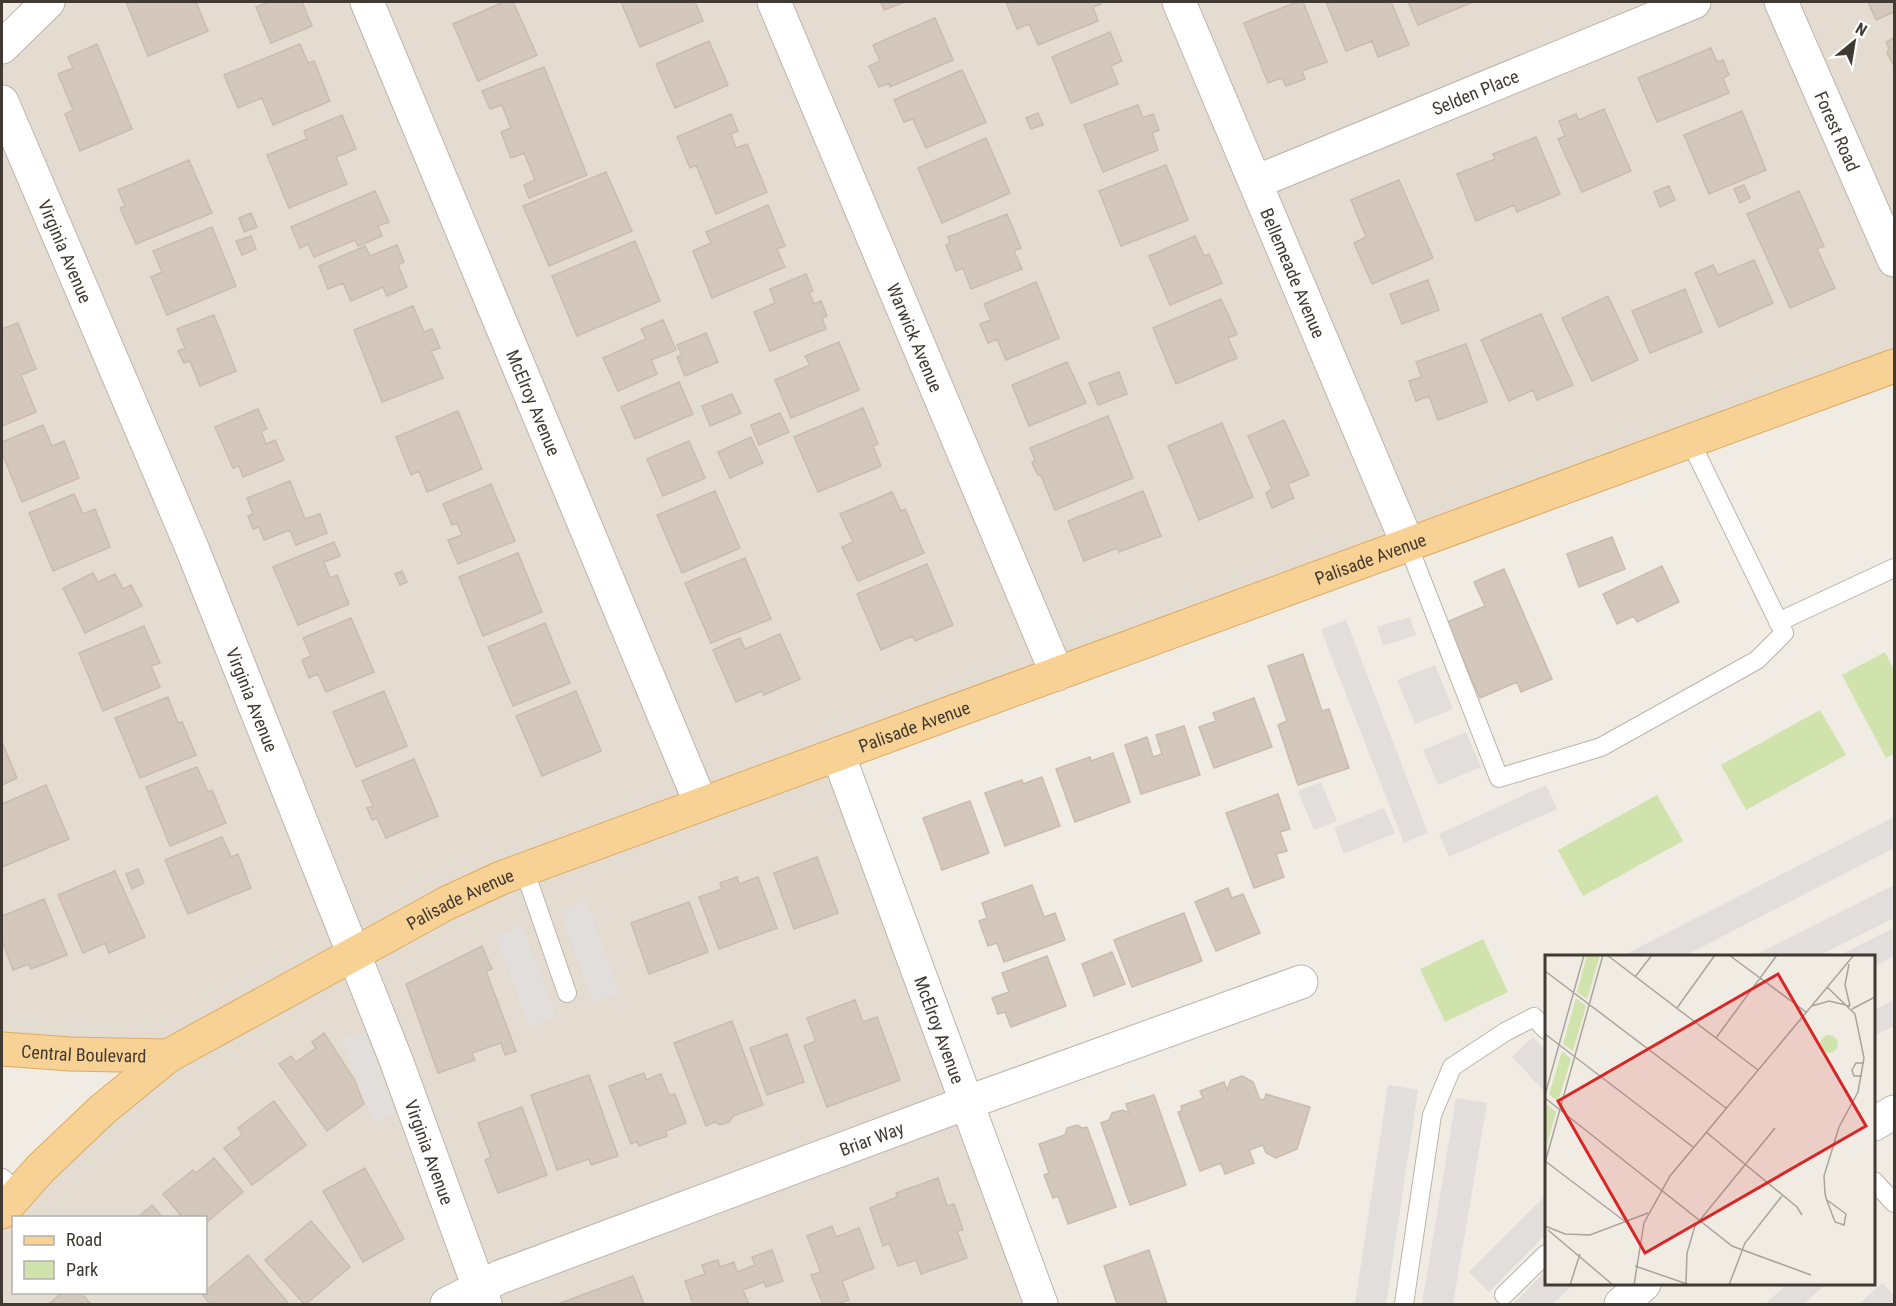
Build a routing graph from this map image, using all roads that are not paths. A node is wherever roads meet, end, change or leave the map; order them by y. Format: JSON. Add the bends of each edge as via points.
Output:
{"nodes":[{"id":1,"x":48,"y":2,"type":"edge"},
{"id":2,"x":367,"y":2,"type":"edge"},
{"id":3,"x":774,"y":2,"type":"edge"},
{"id":4,"x":1179,"y":2,"type":"edge"},
{"id":5,"x":1695,"y":2,"type":"edge"},
{"id":6,"x":1781,"y":2,"type":"edge"},
{"id":7,"x":2,"y":47,"type":"edge"},
{"id":8,"x":2,"y":102,"type":"edge"},
{"id":9,"x":1256,"y":182,"type":"junction"},
{"id":10,"x":1894,"y":260,"type":"edge"},
{"id":11,"x":1894,"y":366,"type":"edge"},
{"id":12,"x":1690,"y":441,"type":"junction"},
{"id":13,"x":1408,"y":545,"type":"junction"},
{"id":14,"x":1894,"y":568,"type":"edge"},
{"id":15,"x":1778,"y":622,"type":"junction"},
{"id":16,"x":1057,"y":674,"type":"junction"},
{"id":17,"x":838,"y":754,"type":"junction"},
{"id":18,"x":701,"y":804,"type":"junction"},
{"id":19,"x":524,"y":869,"type":"junction"},
{"id":20,"x":354,"y":954,"type":"junction"},
{"id":21,"x":1301,"y":982,"type":"dead end"},
{"id":22,"x":567,"y":993,"type":"dead end"},
{"id":23,"x":1545,"y":1029,"type":"edge"},
{"id":24,"x":2,"y":1049,"type":"edge"},
{"id":25,"x":168,"y":1056,"type":"junction"},
{"id":26,"x":966,"y":1103,"type":"junction"},
{"id":27,"x":1894,"y":1112,"type":"edge"},
{"id":28,"x":1875,"y":1123,"type":"edge"},
{"id":29,"x":1875,"y":1182,"type":"edge"},
{"id":30,"x":7,"y":1194,"type":"edge"},
{"id":31,"x":1894,"y":1203,"type":"edge"},
{"id":32,"x":1545,"y":1255,"type":"edge"},
{"id":33,"x":482,"y":1295,"type":"edge"},
{"id":34,"x":1504,"y":1295,"type":"dead end"},
{"id":35,"x":447,"y":1305,"type":"edge"},
{"id":36,"x":1041,"y":1305,"type":"edge"},
{"id":37,"x":1404,"y":1305,"type":"edge"}],
"edges":[{"from":1,"to":7,"type":"street"},
{"from":2,"to":18,"type":"street","name":"McElroy Avenue"},
{"from":3,"to":16,"type":"street","name":"Warwick Avenue"},
{"from":4,"to":9,"type":"street","name":"Bellemeade Avenue"},
{"from":5,"to":9,"type":"street","name":"Selden Place"},
{"from":6,"to":10,"type":"street","name":"Forest Road"},
{"from":8,"to":20,"type":"street","name":"Virginia Avenue","via":[[192,548]]},
{"from":9,"to":13,"type":"street","name":"Bellemeade Avenue"},
{"from":11,"to":12,"type":"main road","name":"Palisade Avenue"},
{"from":12,"to":13,"type":"main road","name":"Palisade Avenue"},
{"from":12,"to":15,"type":"lane"},
{"from":13,"to":15,"type":"lane","via":[[1499,778],[1601,747],[1643,724],[1757,660],[1784,633]]},
{"from":13,"to":16,"type":"main road","name":"Palisade Avenue"},
{"from":14,"to":15,"type":"lane"},
{"from":16,"to":17,"type":"main road","name":"Palisade Avenue"},
{"from":17,"to":18,"type":"main road","name":"Palisade Avenue"},
{"from":17,"to":26,"type":"street","name":"McElroy Avenue"},
{"from":18,"to":19,"type":"main road","name":"Palisade Avenue"},
{"from":19,"to":20,"type":"main road","name":"Palisade Avenue","via":[[447,903]]},
{"from":19,"to":22,"type":"lane"},
{"from":20,"to":25,"type":"main road","name":"Palisade Avenue"},
{"from":20,"to":33,"type":"street","name":"Virginia Avenue"},
{"from":21,"to":26,"type":"street","name":"Briar Way"},
{"from":23,"to":37,"type":"lane","via":[[1534,1017],[1452,1067],[1432,1115]]},
{"from":24,"to":25,"type":"main road","name":"Central Boulevard"},
{"from":25,"to":30,"type":"main road","name":"Palisade Avenue"},
{"from":26,"to":33,"type":"street","name":"Briar Way","via":[[500,1277]]},
{"from":26,"to":36,"type":"street","name":"McElroy Avenue"},
{"from":27,"to":28,"type":"street"},
{"from":29,"to":31,"type":"lane"},
{"from":32,"to":34,"type":"lane"},
{"from":33,"to":35,"type":"street","name":"Briar Way"}]}
